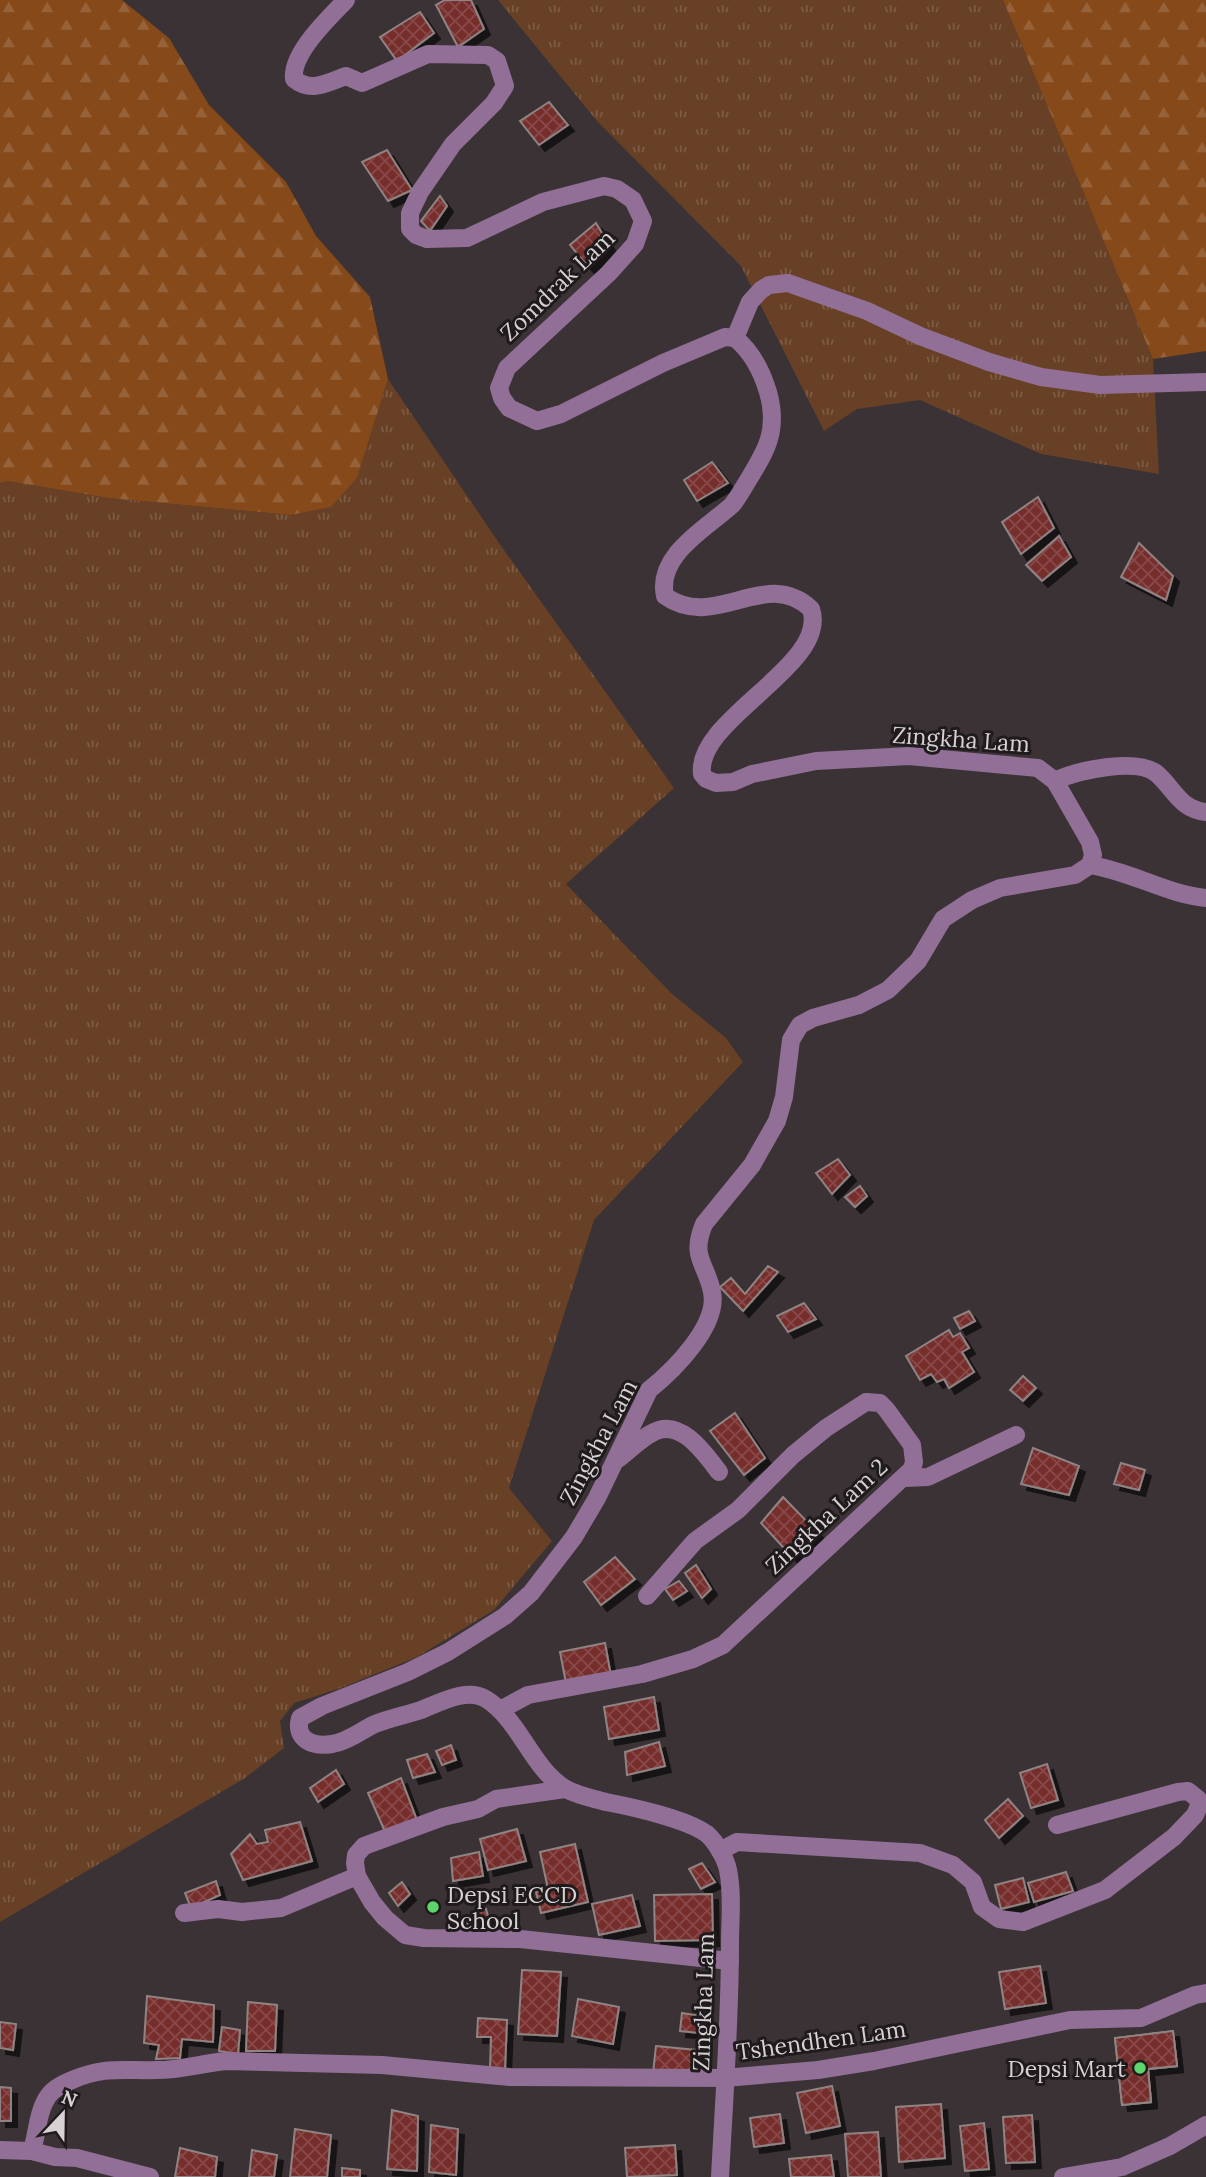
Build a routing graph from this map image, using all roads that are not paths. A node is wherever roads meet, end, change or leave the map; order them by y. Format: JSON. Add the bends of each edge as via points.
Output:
{"nodes":[{"id":1,"x":346,"y":0,"type":"edge"},
{"id":2,"x":735,"y":338,"type":"junction"},
{"id":3,"x":1206,"y":382,"type":"edge"},
{"id":4,"x":1055,"y":781,"type":"junction"},
{"id":5,"x":1206,"y":812,"type":"edge"},
{"id":6,"x":1090,"y":865,"type":"junction"},
{"id":7,"x":1206,"y":898,"type":"edge"},
{"id":8,"x":1016,"y":1435,"type":"dead end"},
{"id":9,"x":613,"y":1463,"type":"junction"},
{"id":10,"x":719,"y":1472,"type":"dead end"},
{"id":11,"x":904,"y":1478,"type":"junction"},
{"id":12,"x":648,"y":1596,"type":"dead end"},
{"id":13,"x":502,"y":1709,"type":"junction"},
{"id":14,"x":565,"y":1788,"type":"junction"},
{"id":15,"x":1057,"y":1825,"type":"dead end"},
{"id":16,"x":720,"y":1851,"type":"junction"},
{"id":17,"x":357,"y":1876,"type":"junction"},
{"id":18,"x":184,"y":1913,"type":"dead end"},
{"id":19,"x":730,"y":1961,"type":"junction"},
{"id":20,"x":1206,"y":1993,"type":"edge"},
{"id":21,"x":725,"y":2078,"type":"junction"},
{"id":22,"x":1206,"y":2125,"type":"edge"},
{"id":23,"x":0,"y":2150,"type":"edge"},
{"id":24,"x":32,"y":2151,"type":"junction"},
{"id":25,"x":141,"y":2176,"type":"edge"},
{"id":26,"x":720,"y":2177,"type":"edge"},
{"id":27,"x":1063,"y":2177,"type":"edge"}],
"edges":[{"from":1,"to":2,"type":"street","name":"Zomdrak Lam","via":[[313,36],[293,70],[294,79],[302,85],[314,88],[346,76],[362,83],[428,54],[488,55],[497,61],[505,86],[453,144],[420,192],[410,213],[410,229],[416,235],[467,239],[543,202],[604,186],[617,188],[634,200],[643,221],[635,244],[610,274],[507,368],[499,388],[509,408],[537,421],[561,414],[663,363],[725,337]]},
{"from":2,"to":3,"type":"street","via":[[750,302],[761,290],[788,283],[989,362],[1041,377],[1100,385]]},
{"from":2,"to":4,"type":"street","name":"Zingkha Lam","via":[[765,382],[771,403],[768,443],[733,504],[677,554],[665,578],[665,596],[697,609],[762,594],[785,594],[811,609],[813,622],[803,646],[771,685],[714,736],[704,755],[702,774],[716,783],[733,782],[816,761],[909,756],[1038,768]]},
{"from":4,"to":5,"type":"street","via":[[1137,765],[1157,774],[1185,806]]},
{"from":4,"to":6,"type":"street","via":[[1090,842]]},
{"from":6,"to":7,"type":"street"},
{"from":6,"to":9,"type":"street","name":"Zingkha Lam","via":[[1075,875],[1000,888],[972,901],[943,919],[918,961],[888,990],[800,1025],[791,1040],[777,1121],[752,1165],[700,1232],[698,1252],[711,1289],[712,1311],[691,1347],[649,1390]]},
{"from":8,"to":11,"type":"street","via":[[928,1477]]},
{"from":9,"to":10,"type":"street","via":[[657,1430],[673,1429],[698,1446]]},
{"from":9,"to":13,"type":"street","name":"Zingkha Lam","via":[[574,1537],[531,1594],[505,1616],[438,1657],[321,1706],[300,1718],[298,1726],[309,1743],[335,1744],[443,1699],[482,1696]]},
{"from":11,"to":12,"type":"street","name":"Zingkha Lam 2","via":[[914,1462],[912,1445],[880,1403],[866,1402],[810,1441],[738,1510],[695,1541]]},
{"from":11,"to":13,"type":"street","name":"Zingkha Lam 2","via":[[723,1644],[693,1659],[642,1674],[528,1695]]},
{"from":13,"to":14,"type":"street","via":[[537,1759]]},
{"from":14,"to":16,"type":"street","via":[[682,1822],[707,1835]]},
{"from":14,"to":17,"type":"street","via":[[496,1799],[364,1846],[356,1855]]},
{"from":15,"to":16,"type":"street","via":[[1178,1792],[1188,1791],[1198,1800],[1195,1815],[1174,1837],[1105,1890],[1023,1922],[999,1919],[982,1908],[973,1882],[953,1864],[920,1853],[737,1842]]},
{"from":16,"to":19,"type":"street","name":"Zingkha Lam","via":[[728,1868]]},
{"from":17,"to":18,"type":"street","via":[[281,1908]]},
{"from":17,"to":19,"type":"street","via":[[385,1919],[405,1935],[520,1939]]},
{"from":19,"to":21,"type":"street","name":"Zingkha Lam"},
{"from":20,"to":21,"type":"street","name":"Tshendhen Lam","via":[[1141,2018],[1070,2020],[874,2061]]},
{"from":21,"to":24,"type":"street","name":"Tshendhen Lam","via":[[510,2077],[382,2065],[227,2061],[192,2068],[104,2069],[51,2091],[43,2103]]},
{"from":21,"to":26,"type":"street","name":"Zingkha Lam"},
{"from":22,"to":27,"type":"street","via":[[1122,2167]]},
{"from":23,"to":24,"type":"street"},
{"from":24,"to":25,"type":"street"}]}
